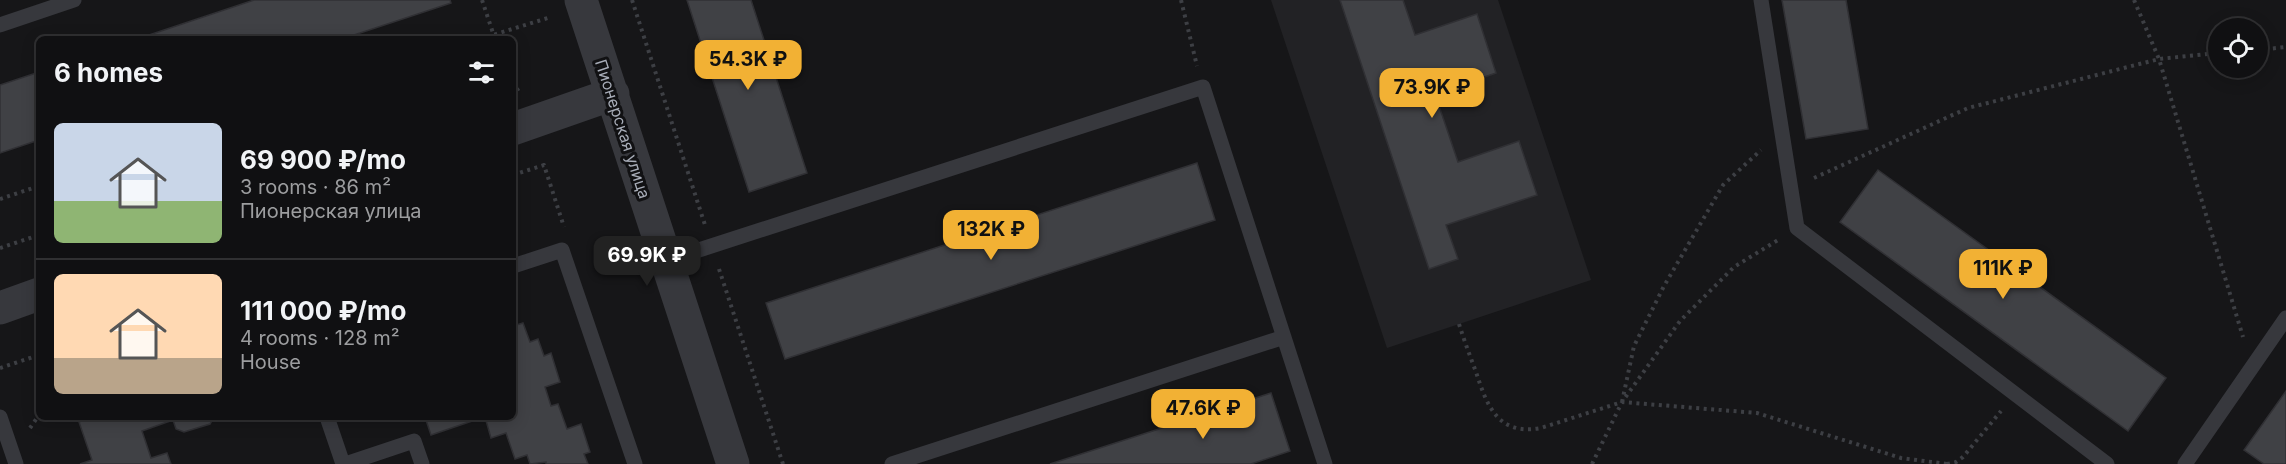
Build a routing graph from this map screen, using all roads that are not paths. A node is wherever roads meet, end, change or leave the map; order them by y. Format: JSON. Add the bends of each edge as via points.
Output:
{"nodes":[{"id":1,"x":74,"y":0,"type":"edge"},
{"id":2,"x":1761,"y":0,"type":"edge"},
{"id":3,"x":582,"y":3,"type":"edge"},
{"id":4,"x":0,"y":25,"type":"edge"},
{"id":5,"x":613,"y":94,"type":"junction"},
{"id":6,"x":516,"y":128,"type":"edge"},
{"id":7,"x":665,"y":261,"type":"junction"},
{"id":8,"x":516,"y":265,"type":"edge"},
{"id":9,"x":36,"y":295,"type":"edge"},
{"id":10,"x":0,"y":308,"type":"edge"},
{"id":11,"x":2286,"y":318,"type":"edge"},
{"id":12,"x":1284,"y":337,"type":"junction"},
{"id":13,"x":0,"y":417,"type":"edge"},
{"id":14,"x":328,"y":420,"type":"edge"},
{"id":15,"x":16,"y":464,"type":"edge"},
{"id":16,"x":344,"y":464,"type":"edge"},
{"id":17,"x":422,"y":464,"type":"edge"},
{"id":18,"x":635,"y":464,"type":"edge"},
{"id":19,"x":733,"y":464,"type":"edge"},
{"id":20,"x":892,"y":464,"type":"edge"},
{"id":21,"x":1325,"y":464,"type":"edge"},
{"id":22,"x":2107,"y":464,"type":"edge"},
{"id":23,"x":2185,"y":464,"type":"edge"}],
"edges":[{"from":1,"to":4,"type":"lane"},
{"from":2,"to":22,"type":"lane","via":[[1797,228]]},
{"from":3,"to":5,"type":"street","name":"Пионерская улица"},
{"from":5,"to":6,"type":"street"},
{"from":5,"to":7,"type":"street","name":"Пионерская улица"},
{"from":7,"to":12,"type":"lane","via":[[1203,87]]},
{"from":7,"to":19,"type":"street","name":"Пионерская улица"},
{"from":8,"to":18,"type":"lane","via":[[562,250]]},
{"from":9,"to":10,"type":"street"},
{"from":11,"to":23,"type":"lane"},
{"from":12,"to":20,"type":"lane"},
{"from":12,"to":21,"type":"lane"},
{"from":13,"to":15,"type":"lane"},
{"from":14,"to":16,"type":"lane"},
{"from":16,"to":17,"type":"lane","via":[[414,441]]}]}
